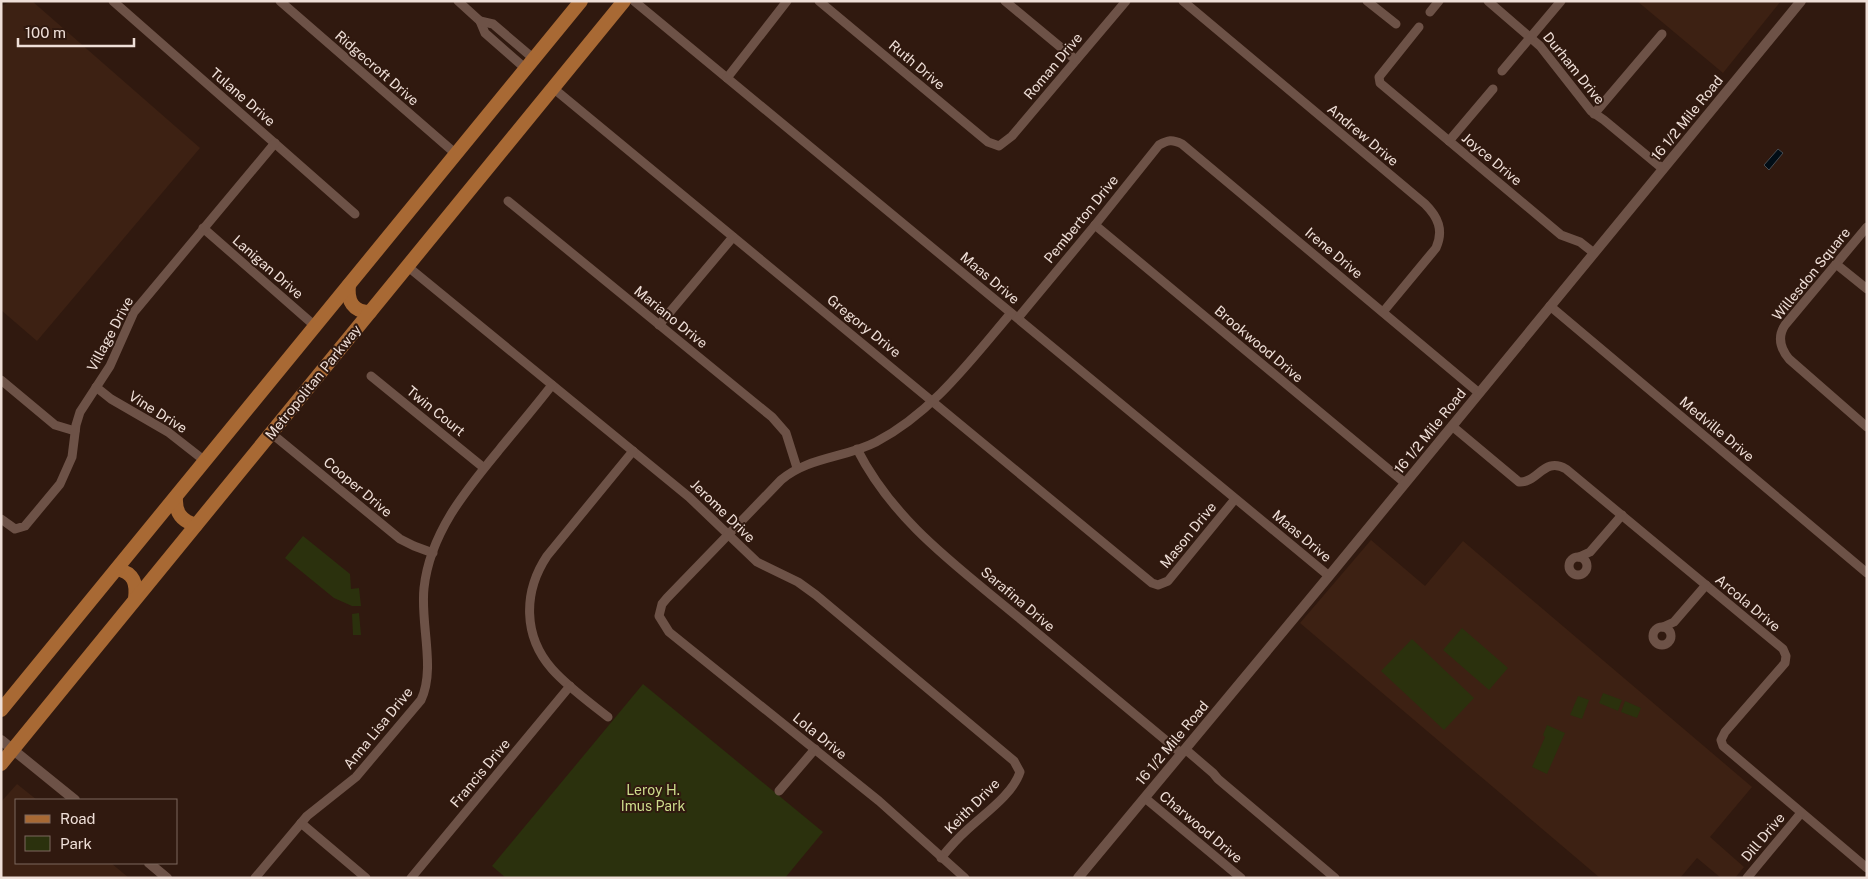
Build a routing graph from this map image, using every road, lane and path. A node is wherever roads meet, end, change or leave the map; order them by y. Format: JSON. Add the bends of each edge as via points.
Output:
{"nodes":[{"id":1,"x":113,"y":1,"type":"edge"},
{"id":2,"x":280,"y":1,"type":"edge"},
{"id":3,"x":458,"y":1,"type":"edge"},
{"id":4,"x":581,"y":1,"type":"edge"},
{"id":5,"x":624,"y":1,"type":"edge"},
{"id":6,"x":634,"y":1,"type":"edge"},
{"id":7,"x":787,"y":1,"type":"edge"},
{"id":8,"x":819,"y":1,"type":"edge"},
{"id":9,"x":1005,"y":1,"type":"edge"},
{"id":10,"x":1126,"y":1,"type":"edge"},
{"id":11,"x":1183,"y":1,"type":"edge"},
{"id":12,"x":1368,"y":1,"type":"edge"},
{"id":13,"x":1439,"y":1,"type":"edge"},
{"id":14,"x":1488,"y":1,"type":"edge"},
{"id":15,"x":1561,"y":1,"type":"edge"},
{"id":16,"x":1801,"y":1,"type":"edge"},
{"id":17,"x":1430,"y":12,"type":"dead end"},
{"id":18,"x":1396,"y":24,"type":"dead end"},
{"id":19,"x":1419,"y":27,"type":"dead end"},
{"id":20,"x":1662,"y":34,"type":"dead end"},
{"id":21,"x":1531,"y":37,"type":"junction"},
{"id":22,"x":1076,"y":60,"type":"junction"},
{"id":23,"x":530,"y":64,"type":"junction"},
{"id":24,"x":1502,"y":71,"type":"dead end"},
{"id":25,"x":727,"y":78,"type":"junction"},
{"id":26,"x":553,"y":88,"type":"junction"},
{"id":27,"x":1493,"y":89,"type":"dead end"},
{"id":28,"x":1594,"y":114,"type":"junction"},
{"id":29,"x":1168,"y":140,"type":"joint"},
{"id":30,"x":1449,"y":141,"type":"junction"},
{"id":31,"x":275,"y":143,"type":"junction"},
{"id":32,"x":999,"y":146,"type":"joint"},
{"id":33,"x":456,"y":154,"type":"junction"},
{"id":34,"x":1663,"y":169,"type":"junction"},
{"id":35,"x":508,"y":200,"type":"dead end"},
{"id":36,"x":355,"y":214,"type":"dead end"},
{"id":37,"x":1095,"y":226,"type":"junction"},
{"id":38,"x":1867,"y":227,"type":"edge"},
{"id":39,"x":203,"y":228,"type":"junction"},
{"id":40,"x":733,"y":237,"type":"junction"},
{"id":41,"x":1594,"y":253,"type":"junction"},
{"id":42,"x":1836,"y":264,"type":"junction"},
{"id":43,"x":408,"y":266,"type":"junction"},
{"id":44,"x":349,"y":285,"type":"junction"},
{"id":45,"x":1867,"y":289,"type":"edge"},
{"id":46,"x":1550,"y":306,"type":"junction"},
{"id":47,"x":370,"y":312,"type":"junction"},
{"id":48,"x":1383,"y":312,"type":"junction"},
{"id":49,"x":1014,"y":316,"type":"junction"},
{"id":50,"x":660,"y":325,"type":"junction"},
{"id":51,"x":315,"y":326,"type":"junction"},
{"id":52,"x":371,"y":376,"type":"dead end"},
{"id":53,"x":1,"y":380,"type":"edge"},
{"id":54,"x":552,"y":385,"type":"junction"},
{"id":55,"x":96,"y":387,"type":"junction"},
{"id":56,"x":1479,"y":393,"type":"junction"},
{"id":57,"x":932,"y":401,"type":"junction"},
{"id":58,"x":1452,"y":426,"type":"junction"},
{"id":59,"x":1867,"y":427,"type":"edge"},
{"id":60,"x":75,"y":431,"type":"junction"},
{"id":61,"x":271,"y":433,"type":"junction"},
{"id":62,"x":857,"y":449,"type":"junction"},
{"id":63,"x":633,"y":450,"type":"junction"},
{"id":64,"x":205,"y":461,"type":"junction"},
{"id":65,"x":484,"y":468,"type":"junction"},
{"id":66,"x":797,"y":468,"type":"junction"},
{"id":67,"x":1405,"y":483,"type":"junction"},
{"id":68,"x":176,"y":496,"type":"junction"},
{"id":69,"x":1235,"y":499,"type":"junction"},
{"id":70,"x":1622,"y":515,"type":"junction"},
{"id":71,"x":1,"y":519,"type":"edge"},
{"id":72,"x":196,"y":525,"type":"junction"},
{"id":73,"x":728,"y":534,"type":"junction"},
{"id":74,"x":1590,"y":552,"type":"junction"},
{"id":75,"x":433,"y":553,"type":"junction"},
{"id":76,"x":1579,"y":556,"type":"junction"},
{"id":77,"x":1587,"y":564,"type":"junction"},
{"id":78,"x":117,"y":569,"type":"junction"},
{"id":79,"x":1867,"y":572,"type":"edge"},
{"id":80,"x":1329,"y":576,"type":"junction"},
{"id":81,"x":1158,"y":584,"type":"joint"},
{"id":82,"x":1706,"y":585,"type":"junction"},
{"id":83,"x":135,"y":600,"type":"junction"},
{"id":84,"x":659,"y":616,"type":"joint"},
{"id":85,"x":1674,"y":622,"type":"junction"},
{"id":86,"x":1662,"y":627,"type":"junction"},
{"id":87,"x":1671,"y":634,"type":"junction"},
{"id":88,"x":570,"y":686,"type":"junction"},
{"id":89,"x":1,"y":710,"type":"edge"},
{"id":90,"x":608,"y":717,"type":"dead end"},
{"id":91,"x":1,"y":740,"type":"edge"},
{"id":92,"x":814,"y":749,"type":"junction"},
{"id":93,"x":13,"y":750,"type":"junction"},
{"id":94,"x":1183,"y":751,"type":"junction"},
{"id":95,"x":1,"y":764,"type":"edge"},
{"id":96,"x":1020,"y":772,"type":"joint"},
{"id":97,"x":779,"y":791,"type":"dead end"},
{"id":98,"x":1145,"y":798,"type":"junction"},
{"id":99,"x":74,"y":799,"type":"edge"},
{"id":100,"x":1801,"y":813,"type":"junction"},
{"id":101,"x":301,"y":823,"type":"junction"},
{"id":102,"x":941,"y":858,"type":"junction"},
{"id":103,"x":150,"y":864,"type":"edge"},
{"id":104,"x":1867,"y":868,"type":"edge"},
{"id":105,"x":166,"y":878,"type":"edge"},
{"id":106,"x":255,"y":878,"type":"edge"},
{"id":107,"x":366,"y":878,"type":"edge"},
{"id":108,"x":411,"y":878,"type":"edge"},
{"id":109,"x":965,"y":878,"type":"edge"},
{"id":110,"x":1078,"y":878,"type":"edge"},
{"id":111,"x":1240,"y":878,"type":"edge"},
{"id":112,"x":1335,"y":878,"type":"edge"},
{"id":113,"x":1747,"y":878,"type":"edge"}],
"edges":[{"from":1,"to":31,"type":"street","name":"Tulane Drive"},
{"from":2,"to":33,"type":"street","name":"Ridgecroft Drive"},
{"from":3,"to":23,"type":"street","via":[[480,21],[493,24]]},
{"from":4,"to":23,"type":"main road"},
{"from":5,"to":26,"type":"main road","name":"Metropolitan Parkway"},
{"from":6,"to":25,"type":"street","name":"Maas Drive"},
{"from":7,"to":25,"type":"street"},
{"from":8,"to":32,"type":"street","name":"Ruth Drive","via":[[988,142]]},
{"from":9,"to":22,"type":"street"},
{"from":10,"to":22,"type":"street","name":"Roman Drive"},
{"from":11,"to":48,"type":"street","name":"Andrew Drive","via":[[1436,216],[1440,228],[1436,248]]},
{"from":12,"to":18,"type":"street"},
{"from":13,"to":17,"type":"street"},
{"from":14,"to":21,"type":"street","name":"Durham Drive"},
{"from":15,"to":21,"type":"street"},
{"from":16,"to":34,"type":"street","name":"16 1/2 Mile Road"},
{"from":19,"to":30,"type":"street","name":"Joyce Drive","via":[[1378,79]]},
{"from":20,"to":28,"type":"street"},
{"from":21,"to":24,"type":"street"},
{"from":21,"to":28,"type":"street","name":"Durham Drive"},
{"from":22,"to":32,"type":"street","name":"Roman Drive","via":[[1012,136]]},
{"from":23,"to":33,"type":"main road"},
{"from":25,"to":49,"type":"street","name":"Maas Drive"},
{"from":26,"to":40,"type":"street","name":"Gregory Drive"},
{"from":26,"to":43,"type":"main road","name":"Metropolitan Parkway"},
{"from":27,"to":30,"type":"street"},
{"from":28,"to":34,"type":"street","name":"Durham Drive"},
{"from":29,"to":37,"type":"street","name":"Pemberton Drive","via":[[1159,145]]},
{"from":29,"to":48,"type":"street","name":"Irene Drive","via":[[1182,144]]},
{"from":30,"to":41,"type":"street","name":"Joyce Drive","via":[[1561,235],[1580,242]]},
{"from":31,"to":36,"type":"street","name":"Tulane Drive"},
{"from":31,"to":39,"type":"street","name":"Village Drive"},
{"from":33,"to":44,"type":"main road"},
{"from":34,"to":41,"type":"street","name":"16 1/2 Mile Road"},
{"from":35,"to":50,"type":"street","name":"Mariano Drive"},
{"from":37,"to":49,"type":"street","name":"Pemberton Drive"},
{"from":37,"to":67,"type":"street","name":"Brookwood Drive"},
{"from":38,"to":42,"type":"street","name":"Willesdon Square"},
{"from":39,"to":51,"type":"street","name":"Lanigan Drive"},
{"from":39,"to":55,"type":"street","name":"Village Drive","via":[[134,312],[110,366]]},
{"from":40,"to":50,"type":"street"},
{"from":40,"to":57,"type":"street","name":"Gregory Drive"},
{"from":41,"to":46,"type":"street","name":"16 1/2 Mile Road"},
{"from":42,"to":45,"type":"street"},
{"from":42,"to":59,"type":"street","name":"Willesdon Square","via":[[1785,325],[1780,341],[1789,359]]},
{"from":43,"to":47,"type":"main road","name":"Metropolitan Parkway"},
{"from":43,"to":54,"type":"street","name":"Jerome Drive"},
{"from":44,"to":47,"type":"main road","via":[[348,298],[352,306],[359,311]]},
{"from":44,"to":51,"type":"main road"},
{"from":46,"to":56,"type":"street","name":"16 1/2 Mile Road"},
{"from":46,"to":79,"type":"street","name":"Medville Drive"},
{"from":47,"to":61,"type":"main road","name":"Metropolitan Parkway"},
{"from":48,"to":56,"type":"street","name":"Irene Drive"},
{"from":49,"to":57,"type":"street","name":"Pemberton Drive"},
{"from":49,"to":69,"type":"street","name":"Maas Drive"},
{"from":50,"to":66,"type":"street","name":"Mariano Drive","via":[[772,417],[786,434]]},
{"from":51,"to":64,"type":"main road"},
{"from":52,"to":65,"type":"street","name":"Twin Court"},
{"from":53,"to":60,"type":"street","via":[[55,425]]},
{"from":54,"to":63,"type":"street","name":"Jerome Drive"},
{"from":54,"to":65,"type":"street","name":"Anna Lisa Drive"},
{"from":55,"to":60,"type":"street","name":"Village Drive","via":[[80,412]]},
{"from":55,"to":64,"type":"street","name":"Vine Drive","via":[[168,432]]},
{"from":56,"to":58,"type":"street","name":"16 1/2 Mile Road"},
{"from":57,"to":62,"type":"street","name":"Pemberton Drive","via":[[892,432]]},
{"from":57,"to":81,"type":"street","name":"Gregory Drive","via":[[1147,579]]},
{"from":58,"to":67,"type":"street","name":"16 1/2 Mile Road"},
{"from":58,"to":70,"type":"street","name":"Arcola Drive","via":[[1518,482],[1528,480],[1547,467],[1560,466]]},
{"from":60,"to":71,"type":"street","name":"Village Drive","via":[[72,457],[60,484],[25,526],[19,529],[11,527]]},
{"from":61,"to":72,"type":"main road","name":"Metropolitan Parkway"},
{"from":61,"to":75,"type":"street","name":"Cooper Drive","via":[[400,539]]},
{"from":62,"to":66,"type":"street","name":"Pemberton Drive"},
{"from":62,"to":94,"type":"street","name":"Sarafina Drive","via":[[881,490],[926,540]]},
{"from":63,"to":73,"type":"street","name":"Jerome Drive"},
{"from":63,"to":88,"type":"street","via":[[547,556],[532,586],[529,616],[535,643],[546,662]]},
{"from":64,"to":68,"type":"main road"},
{"from":65,"to":75,"type":"street","name":"Anna Lisa Drive","via":[[454,508]]},
{"from":66,"to":73,"type":"street","name":"Pemberton Drive"},
{"from":67,"to":80,"type":"street","name":"16 1/2 Mile Road"},
{"from":68,"to":72,"type":"main road","via":[[179,516]]},
{"from":68,"to":78,"type":"main road"},
{"from":69,"to":80,"type":"street","name":"Maas Drive"},
{"from":69,"to":81,"type":"street","name":"Mason Drive","via":[[1168,581]]},
{"from":70,"to":74,"type":"street"},
{"from":70,"to":82,"type":"street","name":"Arcola Drive"},
{"from":72,"to":83,"type":"main road","name":"Metropolitan Parkway"},
{"from":73,"to":84,"type":"street","name":"Pemberton Drive","via":[[667,598]]},
{"from":73,"to":96,"type":"street","name":"Jerome Drive","via":[[756,562],[798,582],[816,595],[1014,761]]},
{"from":74,"to":76,"type":"street"},
{"from":74,"to":77,"type":"street"},
{"from":75,"to":101,"type":"street","name":"Anna Lisa Drive","via":[[424,588],[423,621],[428,673],[421,700],[356,777]]},
{"from":76,"to":77,"type":"street"},
{"from":76,"to":77,"type":"street","via":[[1570,563],[1574,574],[1585,572]]},
{"from":78,"to":83,"type":"main road","via":[[133,577]]},
{"from":78,"to":89,"type":"main road"},
{"from":80,"to":94,"type":"street","name":"16 1/2 Mile Road"},
{"from":82,"to":85,"type":"street"},
{"from":82,"to":100,"type":"street","name":"Arcola Drive","via":[[1785,652],[1784,663],[1725,732],[1722,743]]},
{"from":83,"to":93,"type":"main road","name":"Metropolitan Parkway"},
{"from":84,"to":92,"type":"street","name":"Lola Drive","via":[[669,632]]},
{"from":85,"to":86,"type":"street"},
{"from":85,"to":87,"type":"street"},
{"from":86,"to":87,"type":"street"},
{"from":86,"to":87,"type":"street","via":[[1655,632],[1656,643],[1667,644]]},
{"from":88,"to":90,"type":"street"},
{"from":88,"to":108,"type":"street","name":"Francis Drive"},
{"from":91,"to":93,"type":"street"},
{"from":92,"to":97,"type":"street"},
{"from":92,"to":102,"type":"street","name":"Lola Drive","via":[[879,801]]},
{"from":93,"to":95,"type":"main road","name":"Metropolitan Parkway"},
{"from":93,"to":99,"type":"street"},
{"from":94,"to":98,"type":"street","name":"16 1/2 Mile Road"},
{"from":94,"to":112,"type":"street","name":"Sarafina Drive"},
{"from":96,"to":102,"type":"street","name":"Keith Drive","via":[[1015,783],[994,807],[967,829]]},
{"from":98,"to":110,"type":"street","name":"16 1/2 Mile Road"},
{"from":98,"to":111,"type":"street","name":"Charwood Drive"},
{"from":100,"to":104,"type":"street","name":"Arcola Drive"},
{"from":100,"to":113,"type":"street","name":"Dill Drive"},
{"from":101,"to":106,"type":"street","name":"Anna Lisa Drive"},
{"from":101,"to":107,"type":"street"},
{"from":102,"to":109,"type":"street","name":"Lola Drive"},
{"from":103,"to":105,"type":"street"}]}
